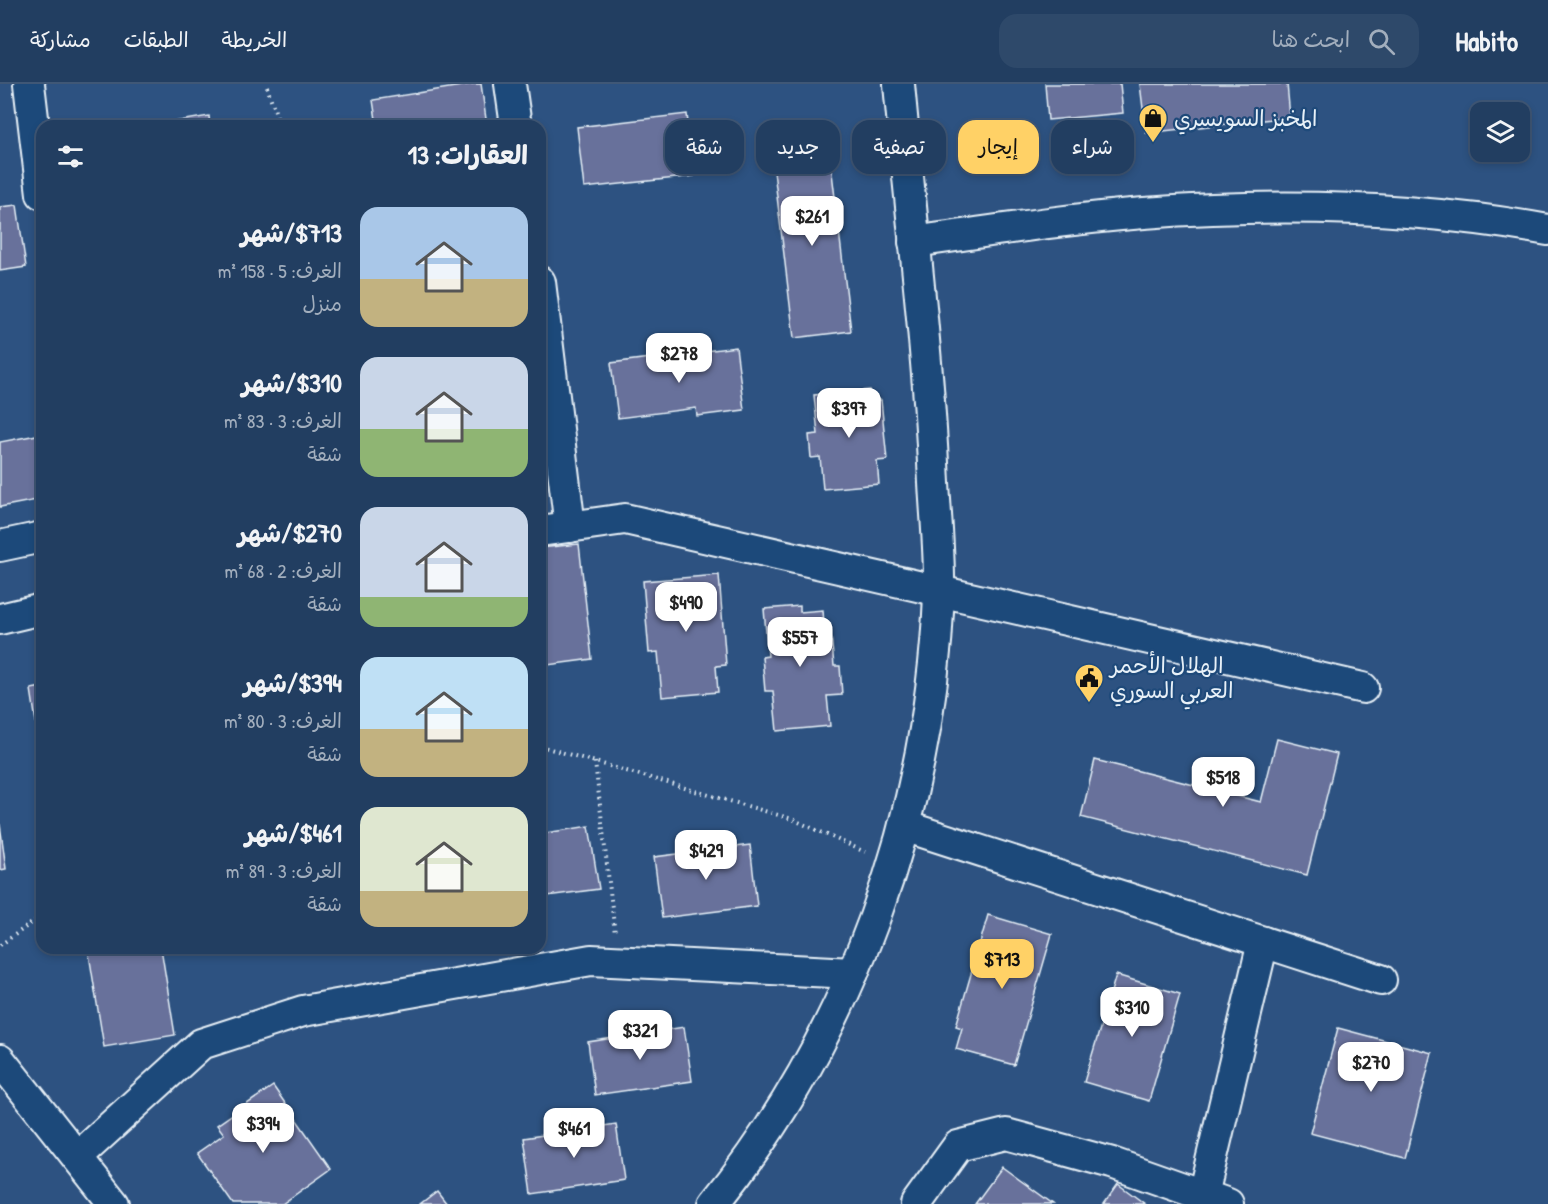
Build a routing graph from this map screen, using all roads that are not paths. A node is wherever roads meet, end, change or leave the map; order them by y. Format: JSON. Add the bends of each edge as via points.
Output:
{"nodes":[{"id":1,"x":29,"y":84,"type":"edge"},
{"id":2,"x":510,"y":84,"type":"edge"},
{"id":3,"x":899,"y":84,"type":"edge"},
{"id":4,"x":515,"y":120,"type":"edge"},
{"id":5,"x":36,"y":143,"type":"edge"},
{"id":6,"x":1548,"y":230,"type":"edge"},
{"id":7,"x":914,"y":242,"type":"junction"},
{"id":8,"x":546,"y":331,"type":"edge"},
{"id":9,"x":570,"y":527,"type":"junction"},
{"id":10,"x":546,"y":530,"type":"edge"},
{"id":11,"x":36,"y":538,"type":"edge"},
{"id":12,"x":0,"y":546,"type":"edge"},
{"id":13,"x":939,"y":592,"type":"junction"},
{"id":14,"x":36,"y":611,"type":"edge"},
{"id":15,"x":0,"y":620,"type":"edge"},
{"id":16,"x":1363,"y":687,"type":"dead end"},
{"id":17,"x":904,"y":826,"type":"junction"},
{"id":18,"x":1263,"y":942,"type":"junction"},
{"id":19,"x":853,"y":973,"type":"junction"},
{"id":20,"x":1381,"y":980,"type":"dead end"},
{"id":21,"x":0,"y":1060,"type":"edge"},
{"id":22,"x":77,"y":1157,"type":"junction"},
{"id":23,"x":1216,"y":1199,"type":"edge"},
{"id":24,"x":114,"y":1204,"type":"edge"},
{"id":25,"x":714,"y":1204,"type":"edge"},
{"id":26,"x":916,"y":1204,"type":"edge"}],
"edges":[{"from":1,"to":5,"type":"street"},
{"from":2,"to":4,"type":"street"},
{"from":3,"to":7,"type":"street"},
{"from":6,"to":7,"type":"street","via":[[1383,212],[1224,209],[1065,221]]},
{"from":7,"to":13,"type":"street","via":[[931,420]]},
{"from":8,"to":9,"type":"street"},
{"from":9,"to":10,"type":"street"},
{"from":9,"to":13,"type":"street","via":[[626,519]]},
{"from":11,"to":12,"type":"street"},
{"from":13,"to":16,"type":"street"},
{"from":13,"to":17,"type":"street","via":[[922,749]]},
{"from":14,"to":15,"type":"street"},
{"from":17,"to":18,"type":"street"},
{"from":17,"to":19,"type":"street"},
{"from":18,"to":20,"type":"street"},
{"from":18,"to":23,"type":"street"},
{"from":19,"to":22,"type":"street","via":[[591,960],[303,1011],[201,1044]]},
{"from":19,"to":25,"type":"street","via":[[802,1076],[741,1171]]},
{"from":21,"to":22,"type":"street"},
{"from":22,"to":24,"type":"street"},
{"from":23,"to":26,"type":"street","via":[[1112,1163],[1006,1134],[958,1146]]}]}
